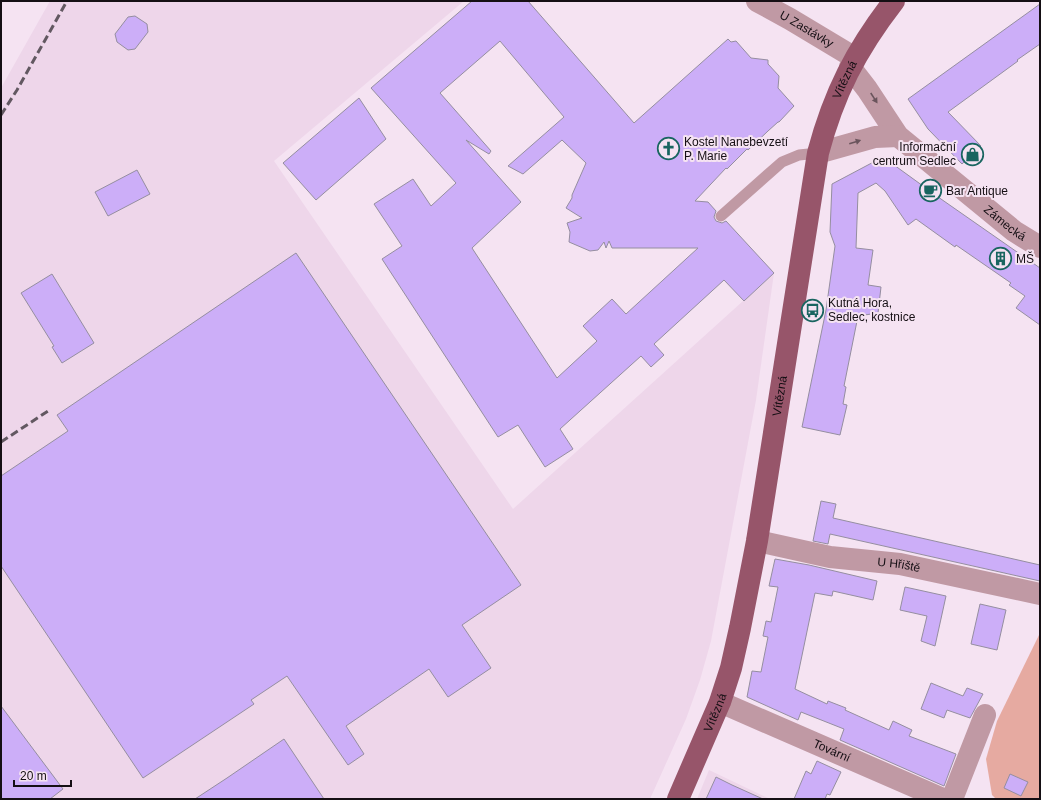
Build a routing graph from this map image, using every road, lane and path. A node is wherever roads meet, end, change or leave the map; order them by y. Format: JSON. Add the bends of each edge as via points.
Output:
{"nodes":[{"id":1,"x":757,"y":1,"type":"edge"},
{"id":2,"x":894,"y":1,"type":"edge"},
{"id":3,"x":853,"y":63,"type":"junction"},
{"id":4,"x":898,"y":136,"type":"junction"},
{"id":5,"x":818,"y":153,"type":"junction"},
{"id":6,"x":721,"y":216,"type":"dead end"},
{"id":7,"x":1040,"y":247,"type":"edge"},
{"id":8,"x":757,"y":541,"type":"junction"},
{"id":9,"x":1040,"y":594,"type":"edge"},
{"id":10,"x":720,"y":702,"type":"junction"},
{"id":11,"x":985,"y":715,"type":"dead end"},
{"id":12,"x":678,"y":799,"type":"edge"},
{"id":13,"x":943,"y":799,"type":"edge"},
{"id":14,"x":952,"y":799,"type":"edge"}],
"edges":[{"from":1,"to":3,"type":"street","name":"U Zastávky","via":[[790,19]]},
{"from":2,"to":3,"type":"main road","name":"Vítězná"},
{"from":3,"to":4,"type":"street","name":"Zámecká","one_way":true},
{"from":3,"to":5,"type":"main road","name":"Vítězná","via":[[831,110]]},
{"from":5,"to":4,"type":"street","one_way":true,"via":[[875,137]]},
{"from":4,"to":7,"type":"street","name":"Zámecká","via":[[1014,231]]},
{"from":5,"to":6,"type":"lane","via":[[799,155],[782,162]]},
{"from":5,"to":8,"type":"main road","name":"Vítězná"},
{"from":8,"to":9,"type":"street","name":"U Hřiště","via":[[830,557],[900,564]]},
{"from":8,"to":10,"type":"main road","name":"Vítězná","via":[[731,668]]},
{"from":10,"to":12,"type":"main road","name":"Vítězná"},
{"from":10,"to":13,"type":"street","name":"Tovární"},
{"from":11,"to":14,"type":"street"}]}
